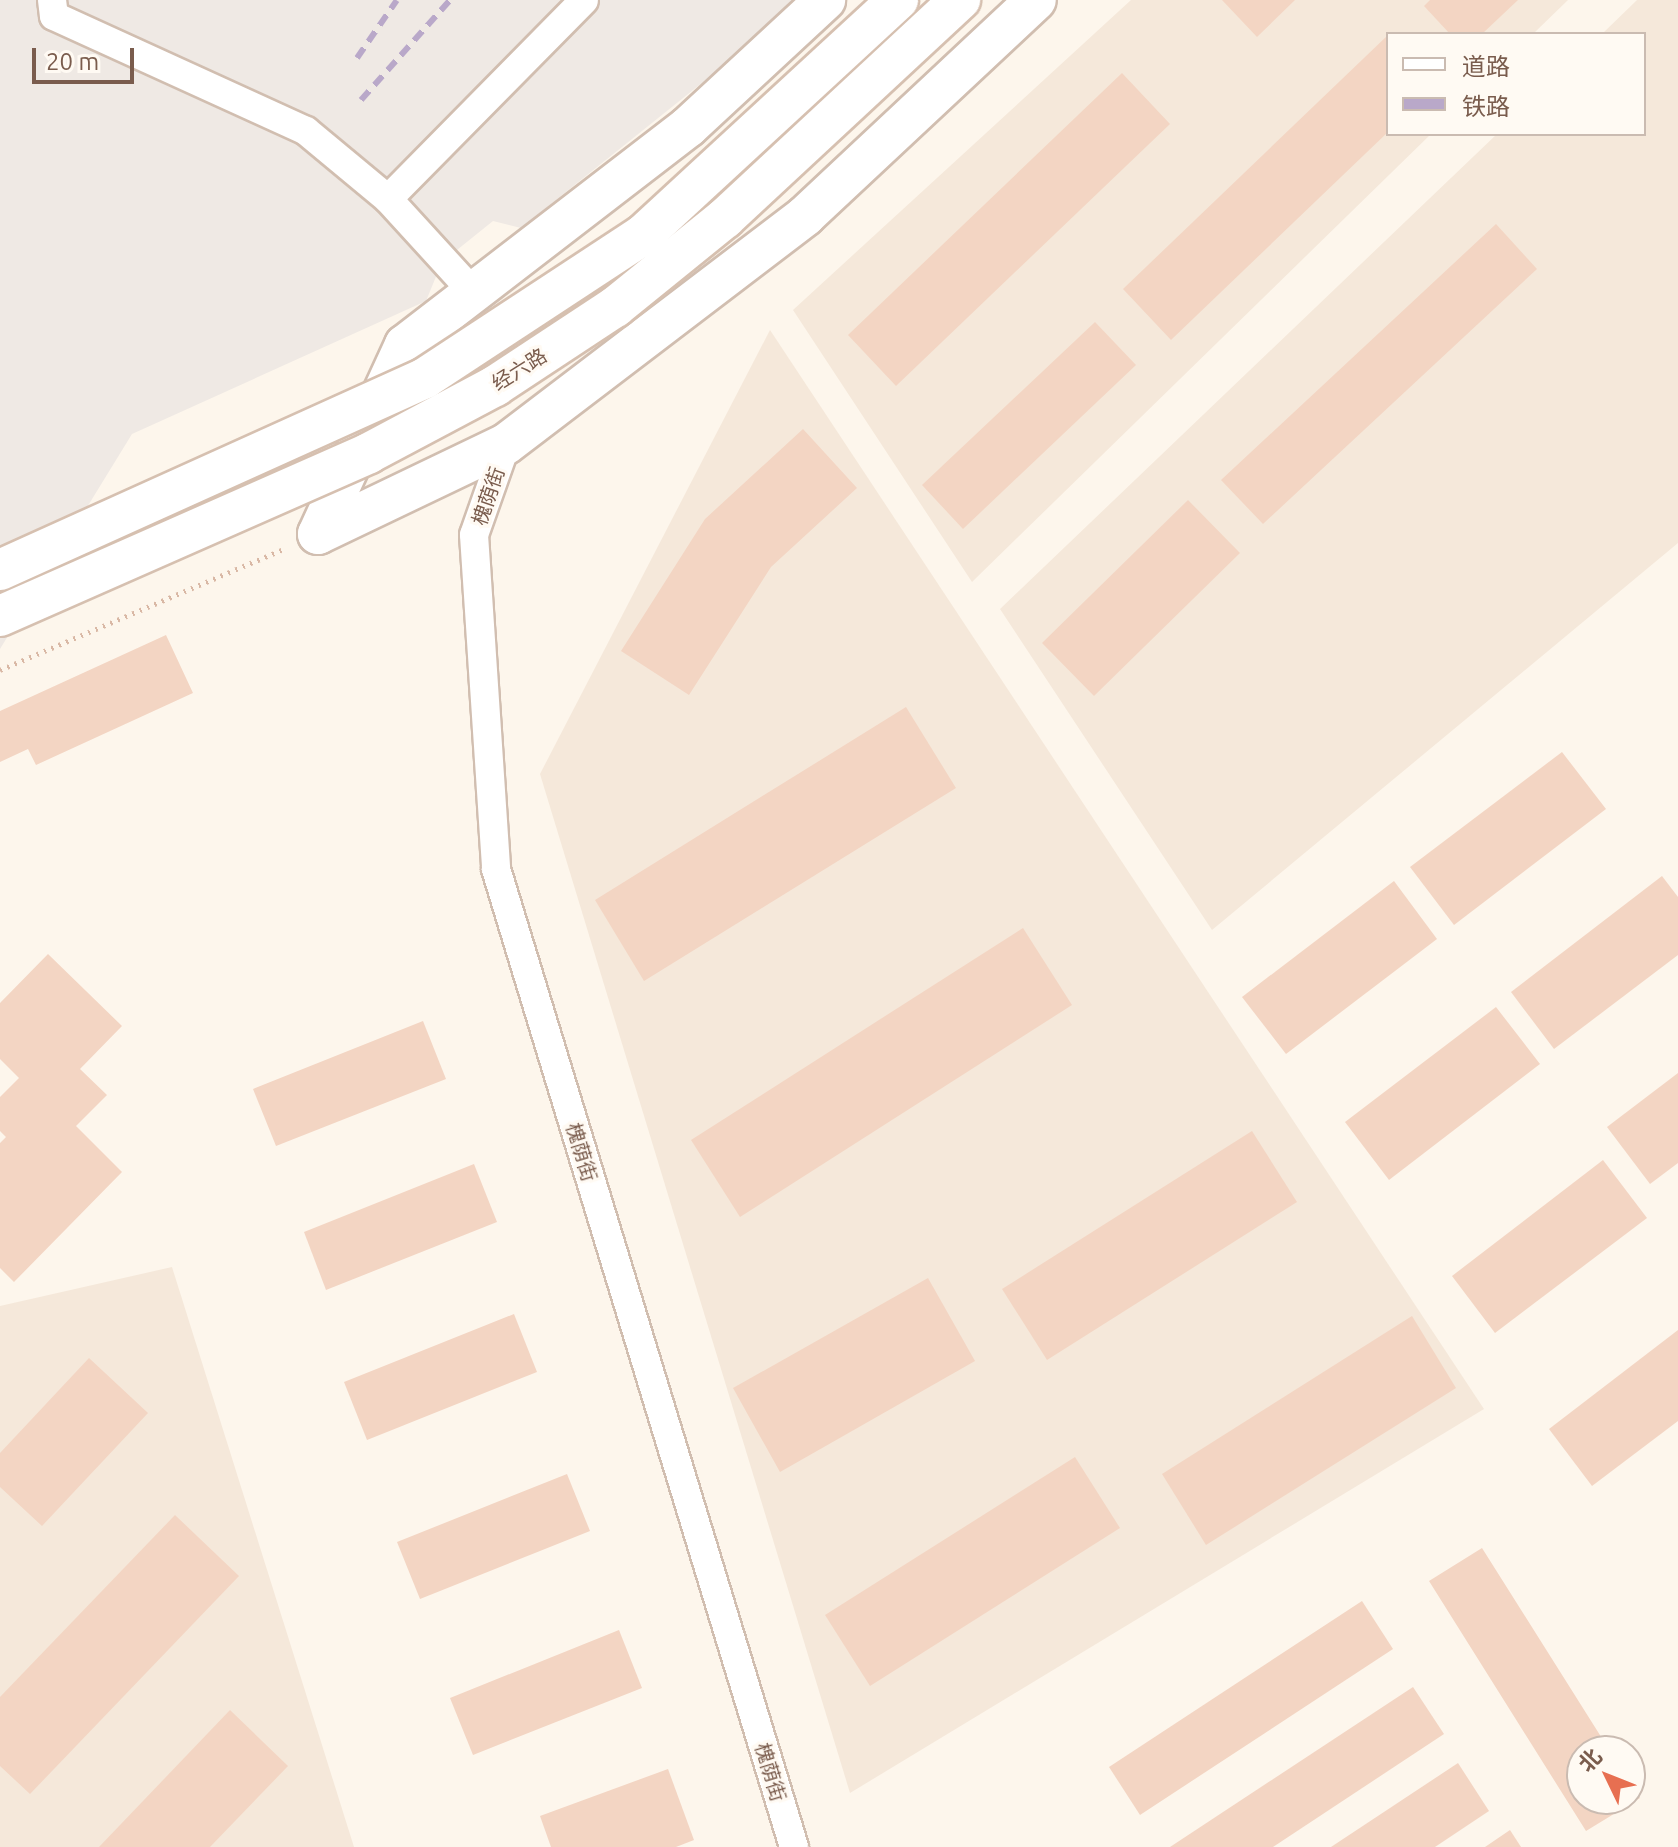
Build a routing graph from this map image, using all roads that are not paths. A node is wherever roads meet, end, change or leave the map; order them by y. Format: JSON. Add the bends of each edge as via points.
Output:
{"nodes":[{"id":1,"x":52,"y":0,"type":"edge"},
{"id":2,"x":584,"y":0,"type":"edge"},
{"id":3,"x":825,"y":0,"type":"edge"},
{"id":4,"x":898,"y":0,"type":"edge"},
{"id":5,"x":960,"y":0,"type":"edge"},
{"id":6,"x":1036,"y":0,"type":"edge"},
{"id":7,"x":388,"y":199,"type":"junction"},
{"id":8,"x":473,"y":292,"type":"junction"},
{"id":9,"x":506,"y":444,"type":"junction"},
{"id":10,"x":0,"y":570,"type":"edge"},
{"id":11,"x":0,"y":616,"type":"edge"},
{"id":12,"x":794,"y":1847,"type":"edge"}],
"edges":[{"from":1,"to":7,"type":"street","via":[[54,16],[306,131]]},
{"from":2,"to":7,"type":"street"},
{"from":3,"to":8,"type":"main road","via":[[688,127]]},
{"from":4,"to":10,"type":"main road","bridge":true,"via":[[643,235],[425,378]]},
{"from":5,"to":11,"type":"main road","name":"经六路","bridge":true,"via":[[725,218],[615,307],[508,377],[369,453]]},
{"from":6,"to":9,"type":"main road","via":[[805,216]]},
{"from":7,"to":8,"type":"street"},
{"from":8,"to":9,"type":"main road","via":[[405,345],[318,534]]},
{"from":9,"to":12,"type":"street","name":"槐荫街","via":[[474,535],[496,869]]}]}
